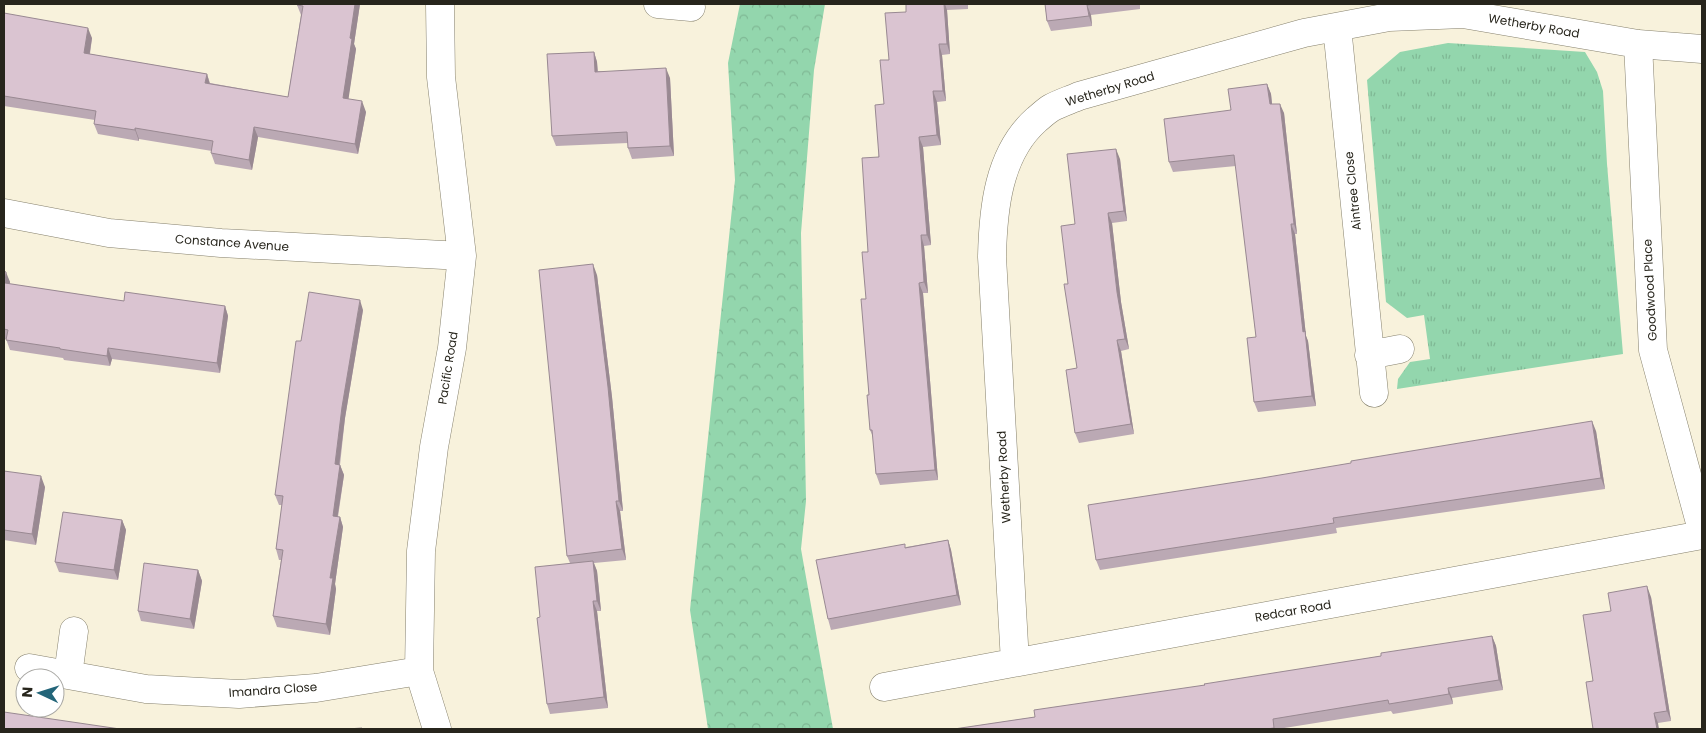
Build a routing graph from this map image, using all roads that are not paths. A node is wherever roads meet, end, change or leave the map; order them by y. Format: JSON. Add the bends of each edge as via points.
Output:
{"nodes":[{"id":1,"x":440,"y":4,"type":"edge"},
{"id":2,"x":658,"y":4,"type":"edge"},
{"id":3,"x":691,"y":7,"type":"dead end"},
{"id":4,"x":1337,"y":27,"type":"junction"},
{"id":5,"x":1638,"y":44,"type":"junction"},
{"id":6,"x":1702,"y":50,"type":"edge"},
{"id":7,"x":4,"y":213,"type":"edge"},
{"id":8,"x":462,"y":256,"type":"junction"},
{"id":9,"x":1400,"y":349,"type":"dead end"},
{"id":10,"x":1369,"y":355,"type":"junction"},
{"id":11,"x":1374,"y":393,"type":"dead end"},
{"id":12,"x":1702,"y":530,"type":"edge"},
{"id":13,"x":1702,"y":535,"type":"edge"},
{"id":14,"x":74,"y":631,"type":"dead end"},
{"id":15,"x":1015,"y":662,"type":"junction"},
{"id":16,"x":419,"y":671,"type":"junction"},
{"id":17,"x":65,"y":674,"type":"edge"},
{"id":18,"x":68,"y":675,"type":"junction"},
{"id":19,"x":884,"y":687,"type":"dead end"},
{"id":20,"x":437,"y":729,"type":"edge"}],
"edges":[{"from":1,"to":8,"type":"street","name":"Pacific Road","via":[[441,76]]},
{"from":2,"to":3,"type":"street"},
{"from":4,"to":5,"type":"street","name":"Wetherby Road","via":[[1389,17],[1463,14]]},
{"from":4,"to":10,"type":"street","name":"Aintree Close"},
{"from":4,"to":15,"type":"street","name":"Wetherby Road","via":[[1304,32],[1079,96],[1050,108],[1031,124],[1012,150],[993,220],[992,257]]},
{"from":5,"to":6,"type":"street","name":"Wetherby Road"},
{"from":5,"to":12,"type":"street","name":"Goodwood Place","via":[[1653,350]]},
{"from":7,"to":8,"type":"street","name":"Constance Avenue","via":[[110,233],[221,243]]},
{"from":8,"to":16,"type":"street","name":"Pacific Road","via":[[452,348],[434,446],[420,551]]},
{"from":9,"to":10,"type":"street"},
{"from":10,"to":11,"type":"street","name":"Aintree Close"},
{"from":13,"to":15,"type":"street","name":"Redcar Road"},
{"from":14,"to":18,"type":"street"},
{"from":15,"to":19,"type":"street","name":"Redcar Road"},
{"from":16,"to":18,"type":"street","name":"Imandra Close","via":[[316,688],[239,694],[146,689]]},
{"from":16,"to":20,"type":"street","name":"Pacific Road"},
{"from":17,"to":18,"type":"street","name":"Imandra Close"}]}
